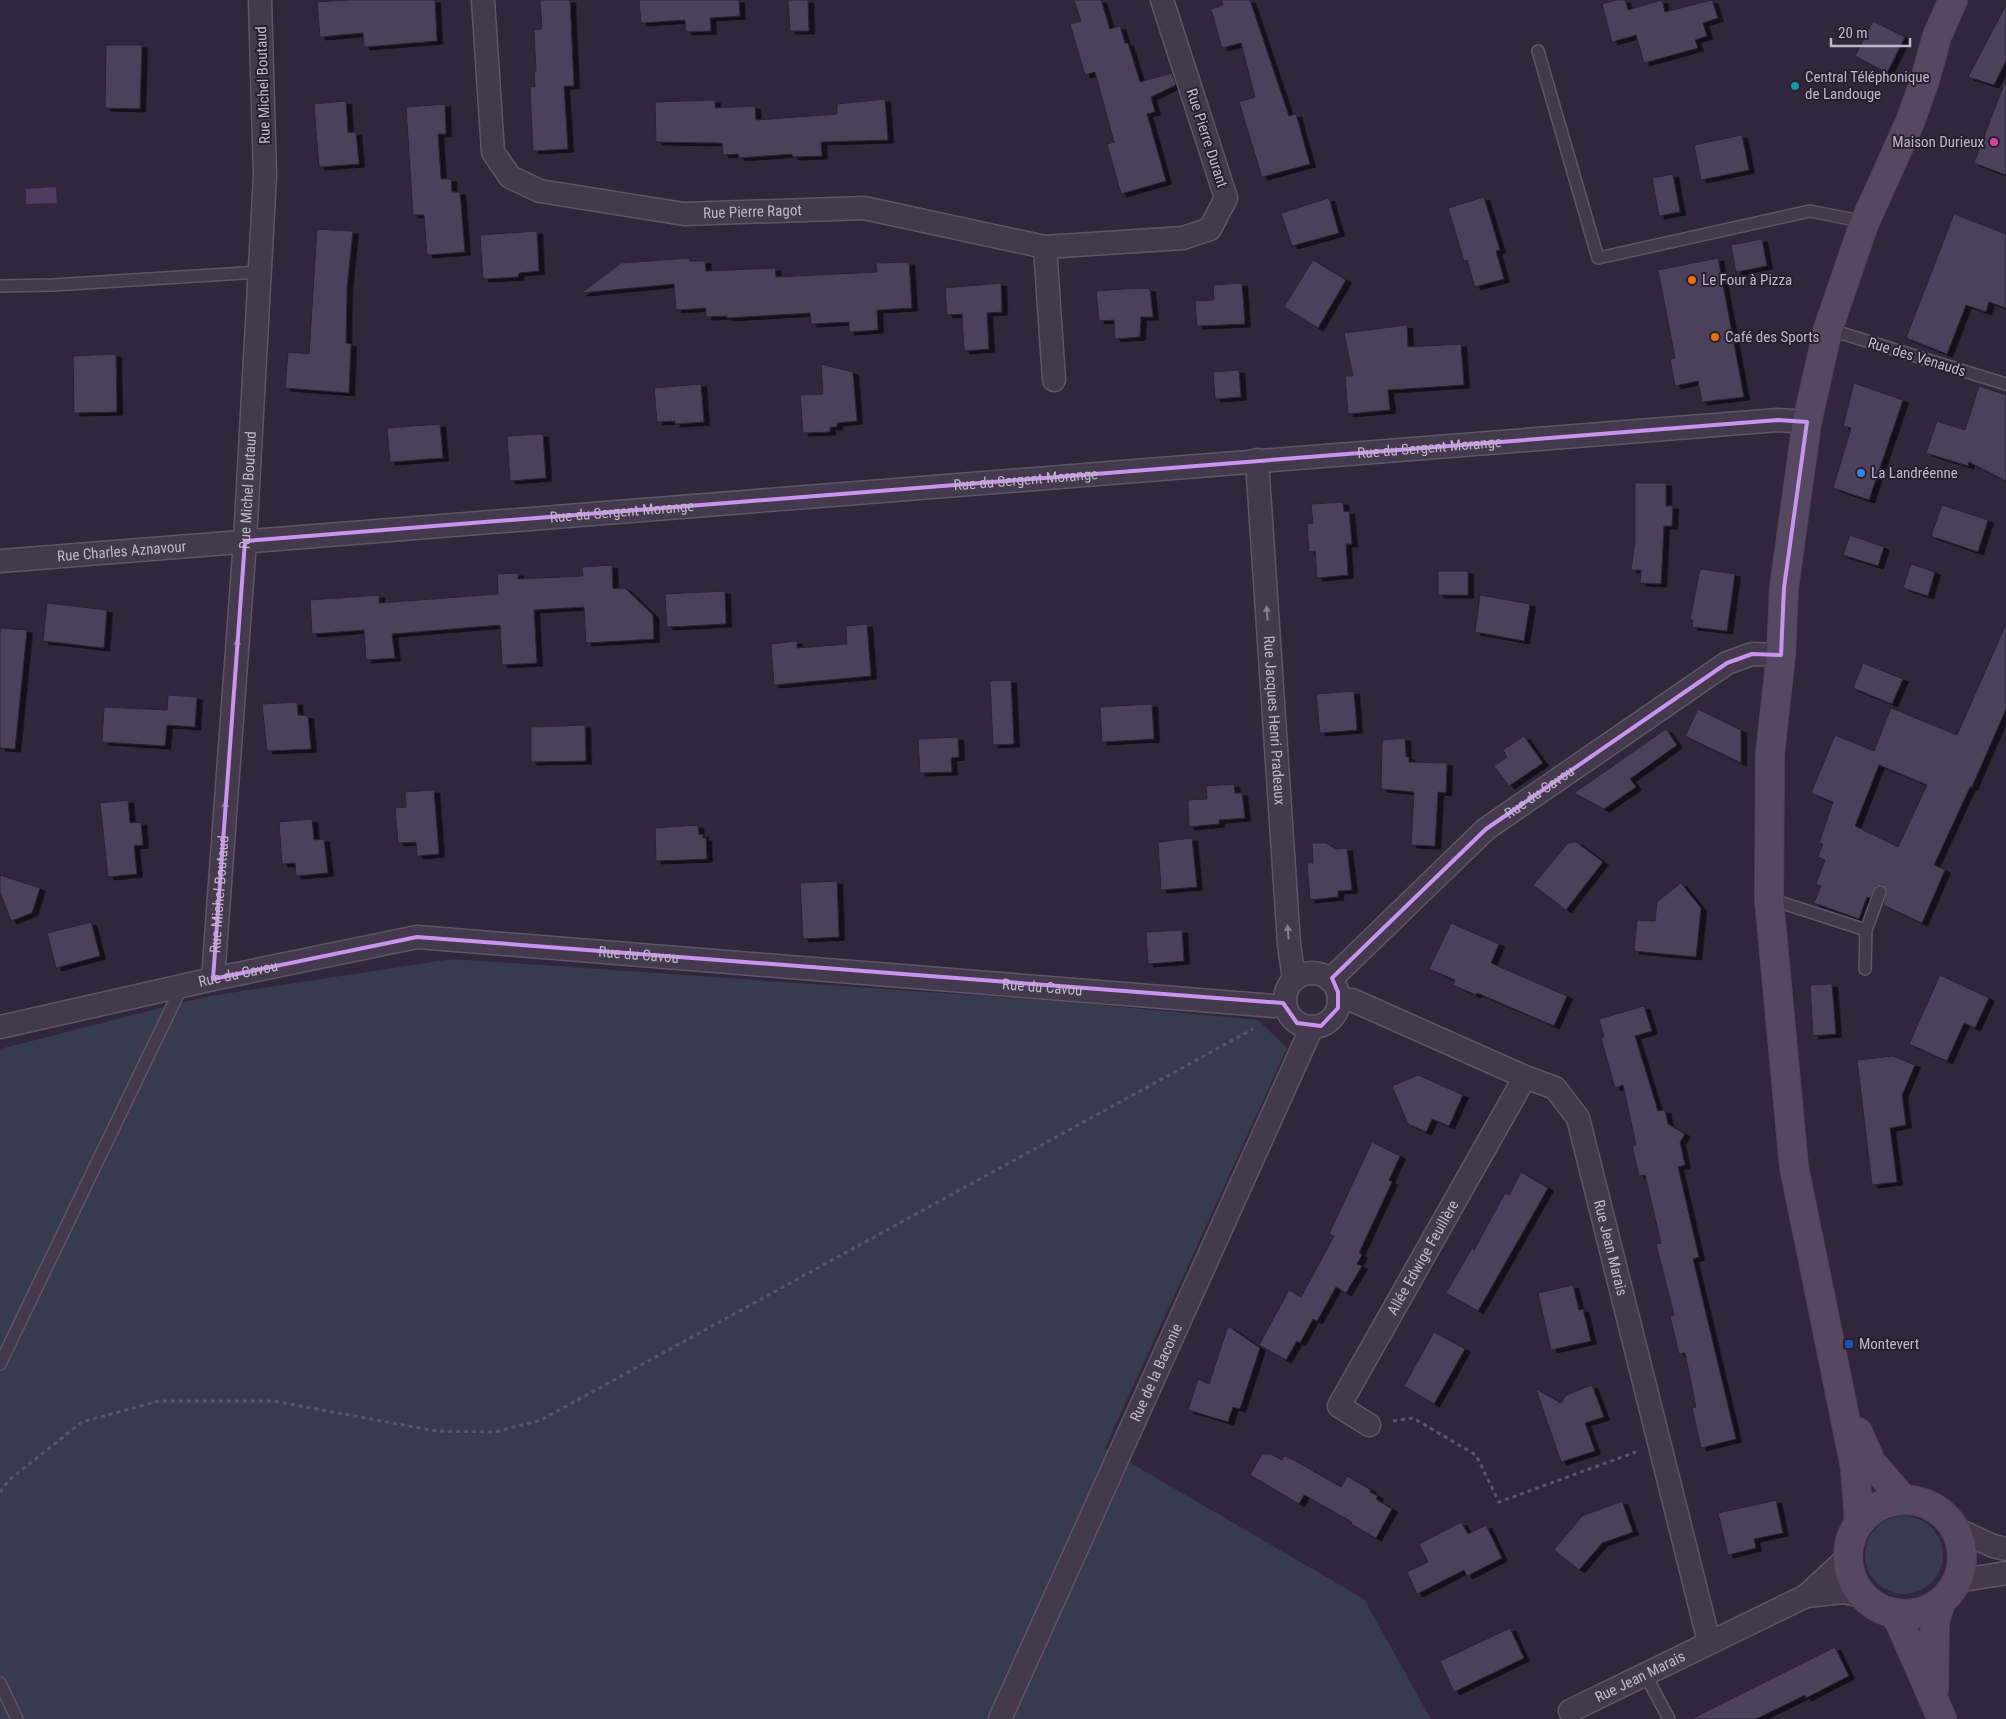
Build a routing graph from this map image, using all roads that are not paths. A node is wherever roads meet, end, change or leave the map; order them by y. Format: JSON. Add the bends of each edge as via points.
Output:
{"nodes":[{"id":1,"x":260,"y":0,"type":"edge"},
{"id":2,"x":482,"y":0,"type":"edge"},
{"id":3,"x":1162,"y":0,"type":"edge"},
{"id":4,"x":1953,"y":0,"type":"edge"},
{"id":5,"x":1538,"y":51,"type":"dead end"},
{"id":6,"x":1864,"y":224,"type":"junction"},
{"id":7,"x":1045,"y":247,"type":"junction"},
{"id":8,"x":260,"y":272,"type":"junction"},
{"id":9,"x":0,"y":286,"type":"edge"},
{"id":10,"x":1828,"y":329,"type":"junction"},
{"id":11,"x":1054,"y":380,"type":"dead end"},
{"id":12,"x":2006,"y":384,"type":"edge"},
{"id":13,"x":1807,"y":422,"type":"junction"},
{"id":14,"x":1257,"y":460,"type":"junction"},
{"id":15,"x":245,"y":541,"type":"junction"},
{"id":16,"x":0,"y":561,"type":"edge"},
{"id":17,"x":1781,"y":655,"type":"junction"},
{"id":18,"x":1880,"y":892,"type":"dead end"},
{"id":19,"x":1769,"y":899,"type":"junction"},
{"id":20,"x":1866,"y":930,"type":"junction"},
{"id":21,"x":1865,"y":969,"type":"dead end"},
{"id":22,"x":213,"y":979,"type":"junction"},
{"id":23,"x":1294,"y":980,"type":"junction"},
{"id":24,"x":1330,"y":980,"type":"junction"},
{"id":25,"x":182,"y":986,"type":"junction"},
{"id":26,"x":1340,"y":1000,"type":"junction"},
{"id":27,"x":1286,"y":1007,"type":"junction"},
{"id":28,"x":0,"y":1027,"type":"edge"},
{"id":29,"x":1312,"y":1027,"type":"junction"},
{"id":30,"x":1524,"y":1077,"type":"junction"},
{"id":31,"x":0,"y":1364,"type":"edge"},
{"id":32,"x":1841,"y":1391,"type":"junction"},
{"id":33,"x":1369,"y":1425,"type":"road end"},
{"id":34,"x":1904,"y":1499,"type":"junction"},
{"id":35,"x":1859,"y":1522,"type":"junction"},
{"id":36,"x":1954,"y":1528,"type":"junction"},
{"id":37,"x":2006,"y":1549,"type":"edge"},
{"id":38,"x":1848,"y":1557,"type":"junction"},
{"id":39,"x":2006,"y":1573,"type":"edge"},
{"id":40,"x":1957,"y":1581,"type":"junction"},
{"id":41,"x":1806,"y":1596,"type":"junction"},
{"id":42,"x":1862,"y":1596,"type":"junction"},
{"id":43,"x":1941,"y":1602,"type":"junction"},
{"id":44,"x":1893,"y":1613,"type":"junction"},
{"id":45,"x":1709,"y":1642,"type":"junction"},
{"id":46,"x":1645,"y":1674,"type":"junction"},
{"id":47,"x":0,"y":1683,"type":"edge"},
{"id":48,"x":1938,"y":1709,"type":"edge"},
{"id":49,"x":1570,"y":1711,"type":"dead end"},
{"id":50,"x":18,"y":1719,"type":"edge"},
{"id":51,"x":1000,"y":1719,"type":"edge"},
{"id":52,"x":1669,"y":1719,"type":"edge"}],
"edges":[{"from":1,"to":8,"type":"street","name":"Rue Michel Boutaud","via":[[265,176]]},
{"from":2,"to":7,"type":"street","name":"Rue Pierre Ragot","via":[[493,152],[510,177],[540,191],[684,214],[864,208]]},
{"from":3,"to":7,"type":"street","name":"Rue Pierre Durant","via":[[1226,198],[1210,228],[1183,238]]},
{"from":4,"to":6,"type":"main road","via":[[1936,36],[1910,122]]},
{"from":5,"to":6,"type":"lane","via":[[1598,258],[1810,211],[1850,218]]},
{"from":6,"to":10,"type":"main road"},
{"from":7,"to":11,"type":"street"},
{"from":8,"to":9,"type":"lane"},
{"from":8,"to":15,"type":"street","name":"Rue Michel Boutaud"},
{"from":10,"to":12,"type":"lane","name":"Rue des Venauds"},
{"from":10,"to":13,"type":"main road"},
{"from":13,"to":14,"type":"street","name":"Rue du Sergent Morange","via":[[1778,420]]},
{"from":13,"to":17,"type":"main road","via":[[1784,588]]},
{"from":14,"to":15,"type":"street","name":"Rue du Sergent Morange"},
{"from":23,"to":14,"type":"street","name":"Rue Jacques Henri Pradeaux","one_way":true},
{"from":15,"to":16,"type":"street","name":"Rue Charles Aznavour"},
{"from":22,"to":15,"type":"street","name":"Rue Michel Boutaud","one_way":true},
{"from":17,"to":19,"type":"main road","via":[[1770,754]]},
{"from":17,"to":24,"type":"street","name":"Rue du Cavou","via":[[1752,654],[1727,663],[1486,829]]},
{"from":18,"to":20,"type":"lane"},
{"from":19,"to":20,"type":"lane"},
{"from":19,"to":32,"type":"main road","via":[[1794,1167]]},
{"from":20,"to":21,"type":"lane"},
{"from":22,"to":25,"type":"street","name":"Rue du Cavou"},
{"from":22,"to":27,"type":"street","name":"Rue du Cavou","via":[[417,937]]},
{"from":23,"to":24,"type":"street","via":[[1308,974],[1323,975]]},
{"from":23,"to":27,"type":"street","via":[[1289,987]]},
{"from":24,"to":26,"type":"street"},
{"from":25,"to":28,"type":"street","name":"Rue du Cavou"},
{"from":25,"to":31,"type":"lane"},
{"from":26,"to":29,"type":"street","via":[[1335,1016],[1329,1022]]},
{"from":26,"to":30,"type":"street","name":"Rue Jean Marais","via":[[1352,1000]]},
{"from":27,"to":29,"type":"street","via":[[1297,1023]]},
{"from":29,"to":51,"type":"street","name":"Rue de la Baconie"},
{"from":30,"to":33,"type":"street","name":"Allée Edwige Feuillère","via":[[1339,1406]]},
{"from":30,"to":45,"type":"street","name":"Rue Jean Marais","via":[[1555,1088],[1578,1118]]},
{"from":32,"to":34,"type":"main road","via":[[1871,1462]]},
{"from":32,"to":35,"type":"main road","via":[[1856,1467]]},
{"from":34,"to":35,"type":"main road","via":[[1887,1502],[1871,1510]]},
{"from":34,"to":36,"type":"main road","via":[[1933,1506]]},
{"from":35,"to":38,"type":"main road","via":[[1851,1538]]},
{"from":36,"to":37,"type":"street"},
{"from":36,"to":40,"type":"main road","via":[[1961,1545],[1962,1563]]},
{"from":38,"to":41,"type":"street","name":"Rue Jean Marais"},
{"from":38,"to":42,"type":"main road","via":[[1851,1578]]},
{"from":39,"to":40,"type":"street"},
{"from":40,"to":43,"type":"main road"},
{"from":41,"to":42,"type":"street","name":"Rue Jean Marais","via":[[1844,1592]]},
{"from":41,"to":45,"type":"street","name":"Rue Jean Marais"},
{"from":42,"to":44,"type":"main road","via":[[1876,1607]]},
{"from":43,"to":44,"type":"main road","via":[[1918,1612]]},
{"from":43,"to":48,"type":"main road","via":[[1935,1621]]},
{"from":44,"to":48,"type":"main road"},
{"from":45,"to":46,"type":"street","name":"Rue Jean Marais"},
{"from":46,"to":49,"type":"street","name":"Rue Jean Marais"},
{"from":46,"to":52,"type":"lane"},
{"from":47,"to":50,"type":"lane"}]}
